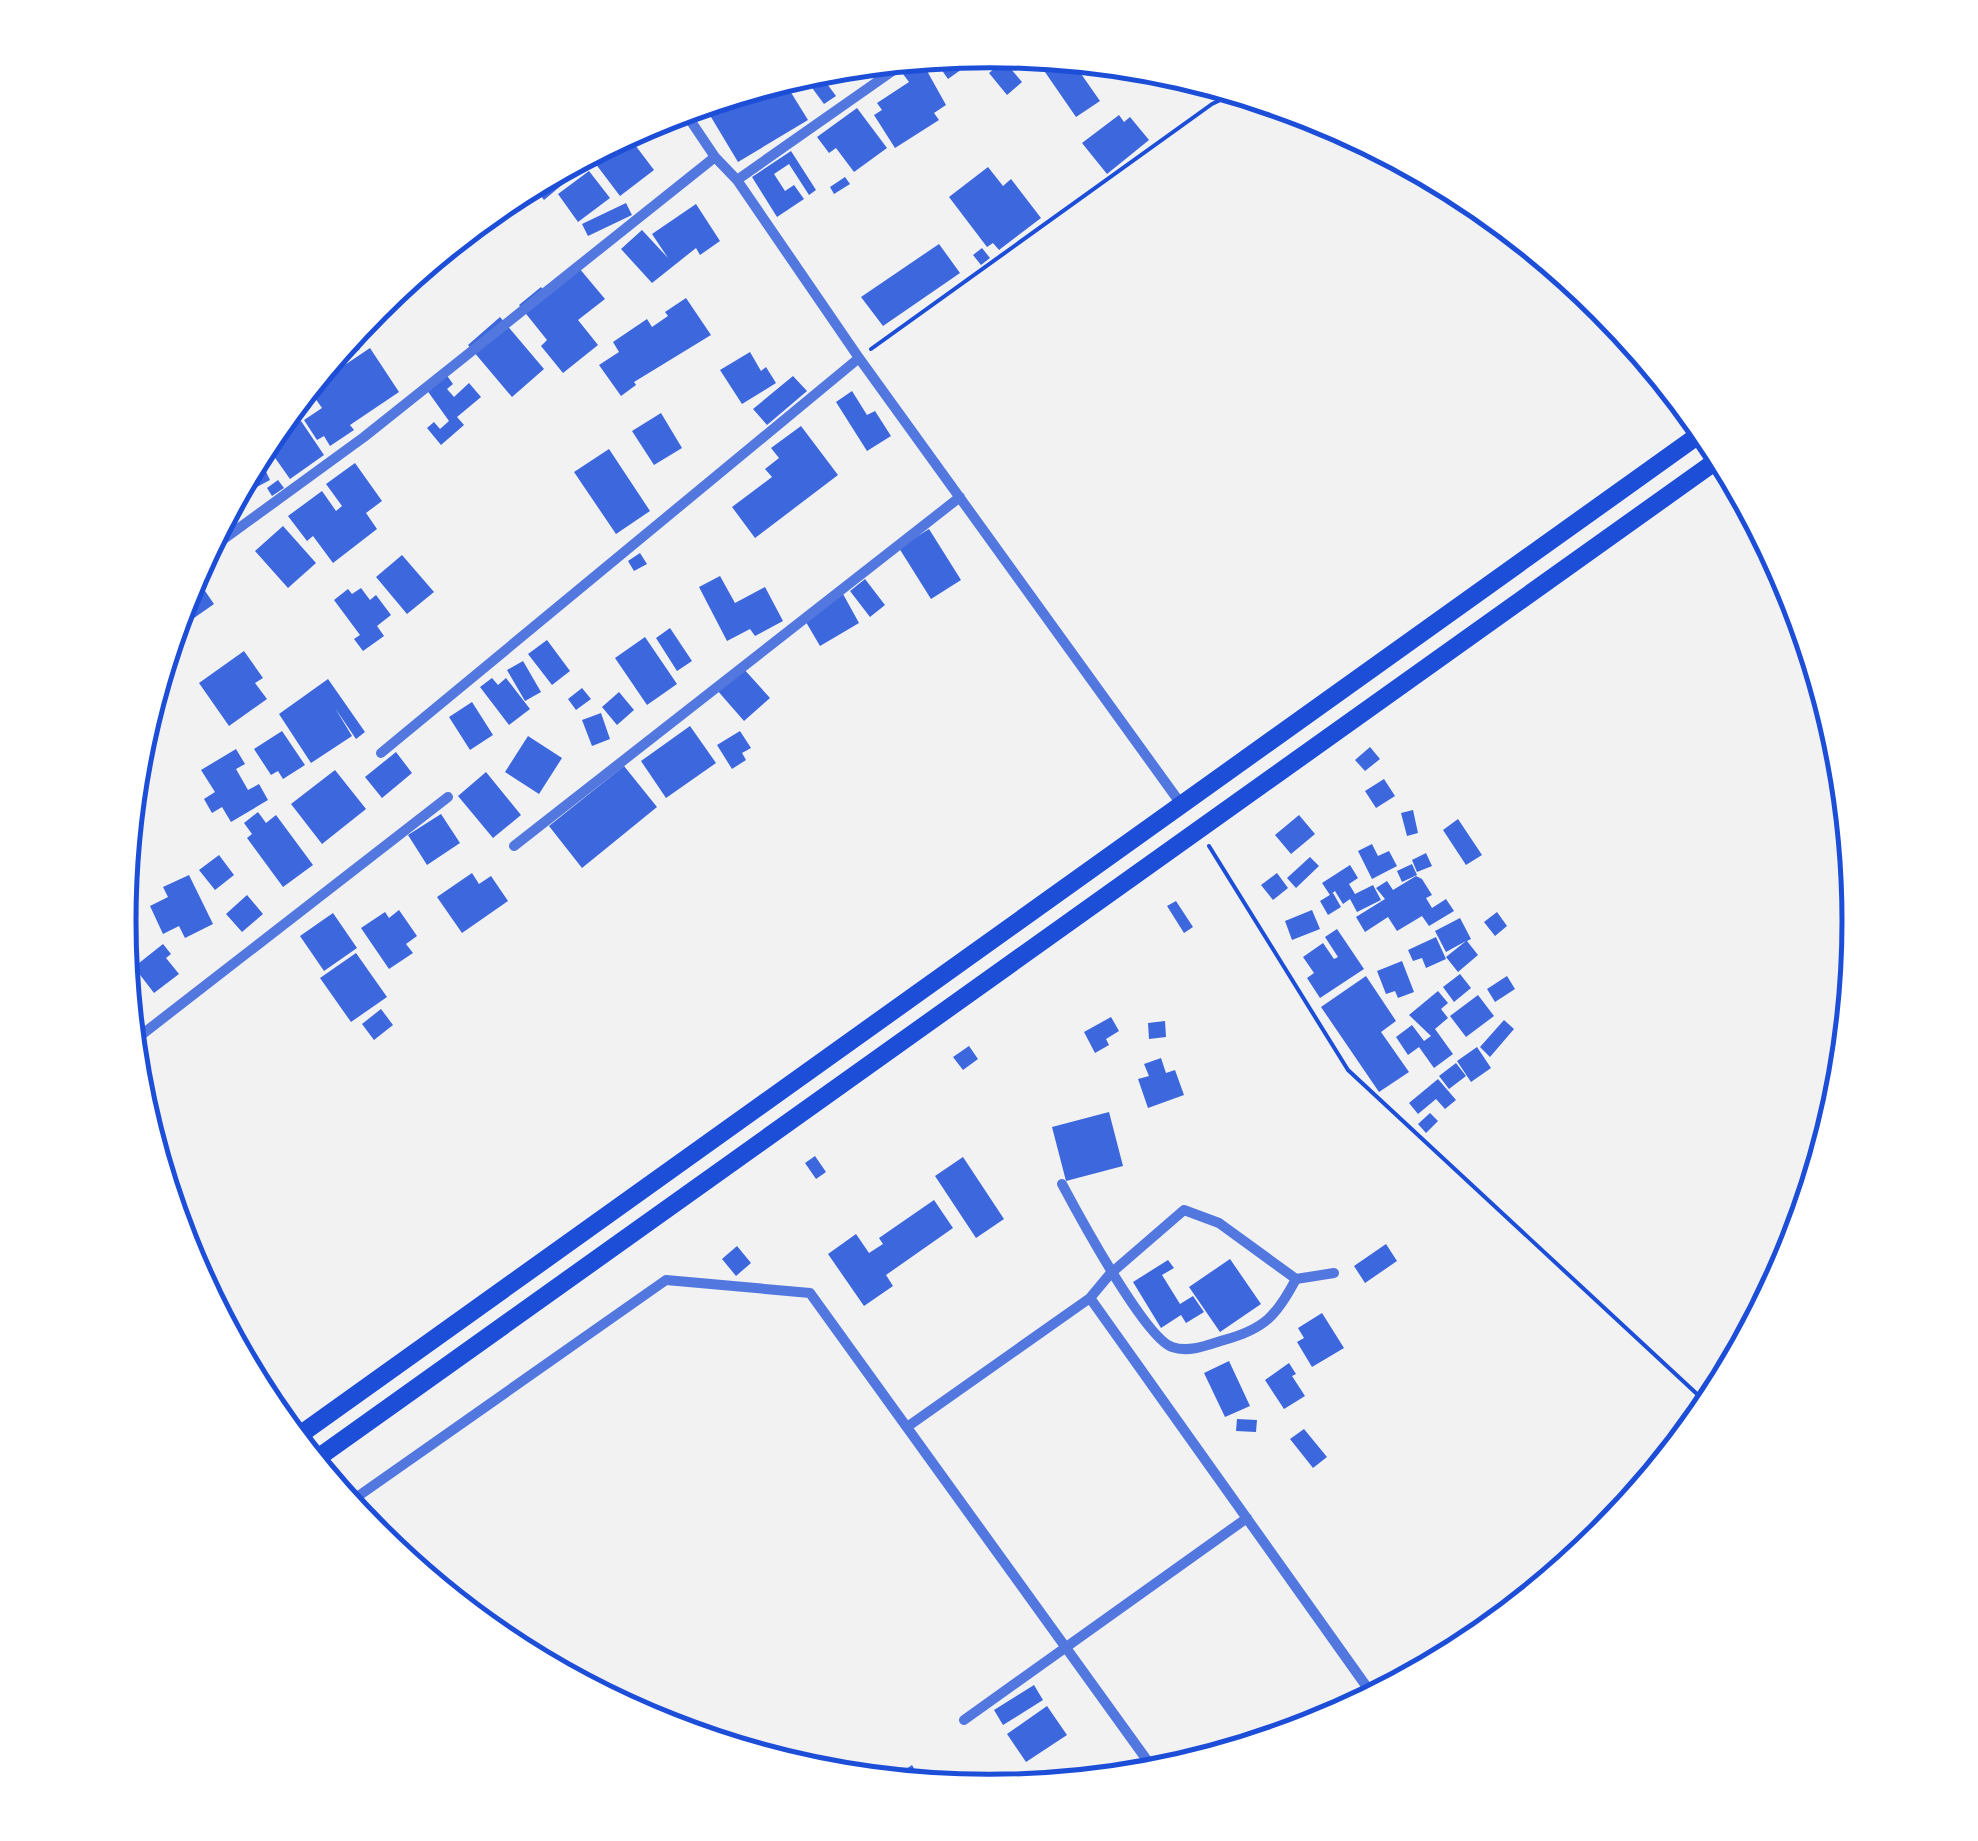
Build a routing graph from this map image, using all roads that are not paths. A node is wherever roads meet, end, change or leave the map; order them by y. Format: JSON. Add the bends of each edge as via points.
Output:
{"nodes":[{"id":1,"x":888,"y":74,"type":"edge"},
{"id":2,"x":691,"y":122,"type":"edge"},
{"id":3,"x":715,"y":157,"type":"junction"},
{"id":4,"x":737,"y":180,"type":"junction"},
{"id":5,"x":859,"y":358,"type":"junction"},
{"id":6,"x":1693,"y":439,"type":"edge"},
{"id":7,"x":1710,"y":465,"type":"edge"},
{"id":8,"x":960,"y":496,"type":"junction"},
{"id":9,"x":227,"y":536,"type":"edge"},
{"id":10,"x":381,"y":754,"type":"dead end"},
{"id":11,"x":448,"y":797,"type":"dead end"},
{"id":12,"x":1180,"y":804,"type":"junction"},
{"id":13,"x":514,"y":846,"type":"dead end"},
{"id":14,"x":143,"y":1033,"type":"edge"},
{"id":15,"x":1062,"y":1184,"type":"dead end"},
{"id":16,"x":1334,"y":1273,"type":"dead end"},
{"id":17,"x":1110,"y":1274,"type":"junction"},
{"id":18,"x":1296,"y":1278,"type":"junction"},
{"id":19,"x":1090,"y":1298,"type":"junction"},
{"id":20,"x":907,"y":1427,"type":"junction"},
{"id":21,"x":306,"y":1431,"type":"edge"},
{"id":22,"x":324,"y":1454,"type":"edge"},
{"id":23,"x":359,"y":1495,"type":"edge"},
{"id":24,"x":1247,"y":1518,"type":"junction"},
{"id":25,"x":1066,"y":1648,"type":"junction"},
{"id":26,"x":1366,"y":1686,"type":"edge"},
{"id":27,"x":964,"y":1720,"type":"dead end"},
{"id":28,"x":1146,"y":1759,"type":"edge"}],
"edges":[{"from":1,"to":4,"type":"street"},
{"from":2,"to":3,"type":"street"},
{"from":3,"to":4,"type":"street"},
{"from":3,"to":9,"type":"street","via":[[364,437]]},
{"from":4,"to":5,"type":"street"},
{"from":5,"to":8,"type":"street"},
{"from":5,"to":10,"type":"street"},
{"from":6,"to":12,"type":"highway"},
{"from":7,"to":22,"type":"highway"},
{"from":8,"to":12,"type":"street"},
{"from":8,"to":13,"type":"street"},
{"from":11,"to":14,"type":"street"},
{"from":12,"to":21,"type":"highway"},
{"from":15,"to":17,"type":"street"},
{"from":16,"to":18,"type":"street"},
{"from":17,"to":18,"type":"street","via":[[1184,1210],[1219,1222]]},
{"from":17,"to":18,"type":"street","via":[[1157,1337],[1171,1347],[1193,1349],[1249,1334],[1278,1312]]},
{"from":17,"to":19,"type":"street"},
{"from":19,"to":20,"type":"street"},
{"from":19,"to":24,"type":"street"},
{"from":20,"to":23,"type":"street","via":[[810,1292],[666,1280]]},
{"from":20,"to":25,"type":"street"},
{"from":24,"to":25,"type":"street"},
{"from":24,"to":26,"type":"street"},
{"from":25,"to":27,"type":"street"},
{"from":25,"to":28,"type":"street"}]}
